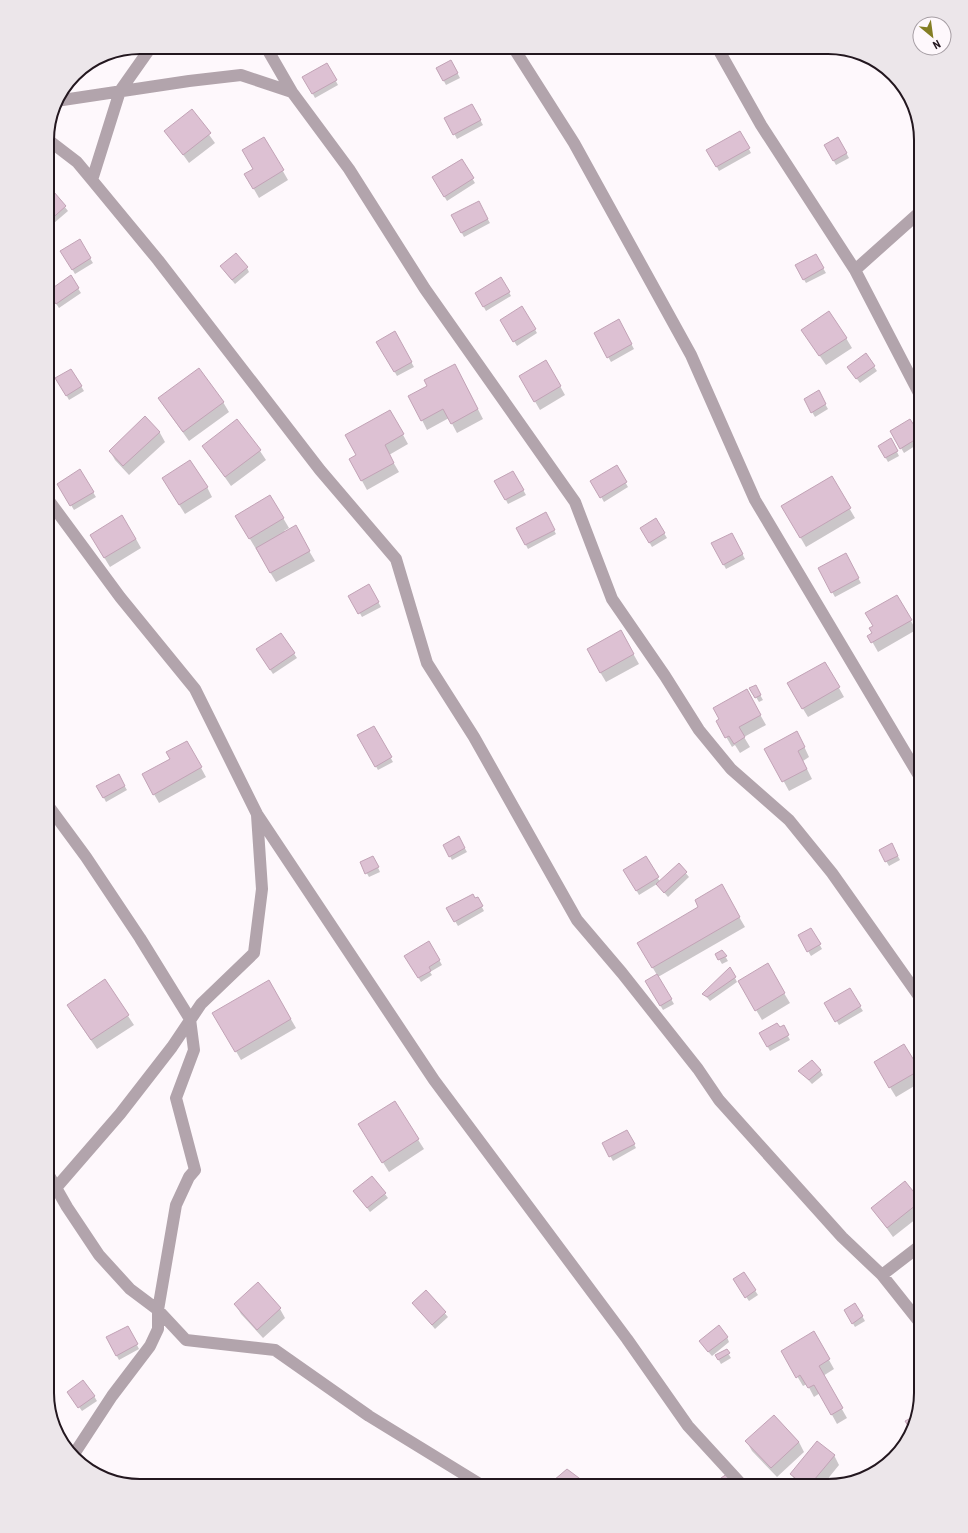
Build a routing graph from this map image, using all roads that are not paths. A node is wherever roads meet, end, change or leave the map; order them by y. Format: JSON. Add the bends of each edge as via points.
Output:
{"nodes":[{"id":1,"x":146,"y":54,"type":"edge"},
{"id":2,"x":270,"y":54,"type":"edge"},
{"id":3,"x":517,"y":54,"type":"edge"},
{"id":4,"x":720,"y":54,"type":"edge"},
{"id":5,"x":120,"y":91,"type":"junction"},
{"id":6,"x":292,"y":92,"type":"junction"},
{"id":7,"x":64,"y":100,"type":"edge"},
{"id":8,"x":54,"y":144,"type":"edge"},
{"id":9,"x":92,"y":180,"type":"junction"},
{"id":10,"x":914,"y":217,"type":"edge"},
{"id":11,"x":855,"y":270,"type":"junction"},
{"id":12,"x":914,"y":384,"type":"edge"},
{"id":13,"x":54,"y":507,"type":"edge"},
{"id":14,"x":914,"y":767,"type":"edge"},
{"id":15,"x":54,"y":814,"type":"edge"},
{"id":16,"x":257,"y":814,"type":"junction"},
{"id":17,"x":914,"y":989,"type":"edge"},
{"id":18,"x":190,"y":1019,"type":"junction"},
{"id":19,"x":55,"y":1189,"type":"joint"},
{"id":20,"x":914,"y":1251,"type":"edge"},
{"id":21,"x":882,"y":1275,"type":"junction"},
{"id":22,"x":158,"y":1310,"type":"junction"},
{"id":23,"x":914,"y":1315,"type":"edge"},
{"id":24,"x":76,"y":1451,"type":"edge"},
{"id":25,"x":472,"y":1479,"type":"edge"},
{"id":26,"x":737,"y":1479,"type":"edge"}],
"edges":[{"from":1,"to":5,"type":"street"},
{"from":2,"to":6,"type":"street"},
{"from":3,"to":14,"type":"street","via":[[574,143],[691,355],[755,500]]},
{"from":4,"to":11,"type":"street","via":[[761,125]]},
{"from":5,"to":6,"type":"street","via":[[241,75]]},
{"from":5,"to":7,"type":"street"},
{"from":5,"to":9,"type":"street"},
{"from":6,"to":17,"type":"street","via":[[349,169],[425,289],[575,502],[612,599],[699,730],[731,768],[794,826],[832,873]]},
{"from":8,"to":9,"type":"street","via":[[77,162]]},
{"from":9,"to":21,"type":"street","via":[[158,260],[320,470],[396,559],[427,663],[474,737],[577,920],[698,1069],[719,1100],[842,1237]]},
{"from":10,"to":11,"type":"street"},
{"from":11,"to":12,"type":"street"},
{"from":13,"to":16,"type":"street","via":[[120,597],[195,689]]},
{"from":15,"to":18,"type":"street","via":[[140,938]]},
{"from":16,"to":18,"type":"street","via":[[262,888],[254,953],[200,1004]]},
{"from":16,"to":26,"type":"street","via":[[434,1080],[688,1426]]},
{"from":18,"to":19,"type":"street","via":[[172,1047],[124,1108]]},
{"from":18,"to":22,"type":"street","via":[[194,1050],[176,1098],[195,1170],[188,1177],[176,1205]]},
{"from":19,"to":22,"type":"street","via":[[99,1255],[130,1289]]},
{"from":20,"to":21,"type":"street"},
{"from":21,"to":23,"type":"street"},
{"from":22,"to":24,"type":"street","via":[[158,1329],[150,1346],[112,1396]]},
{"from":22,"to":25,"type":"street","via":[[186,1340],[275,1350],[369,1416]]}]}
